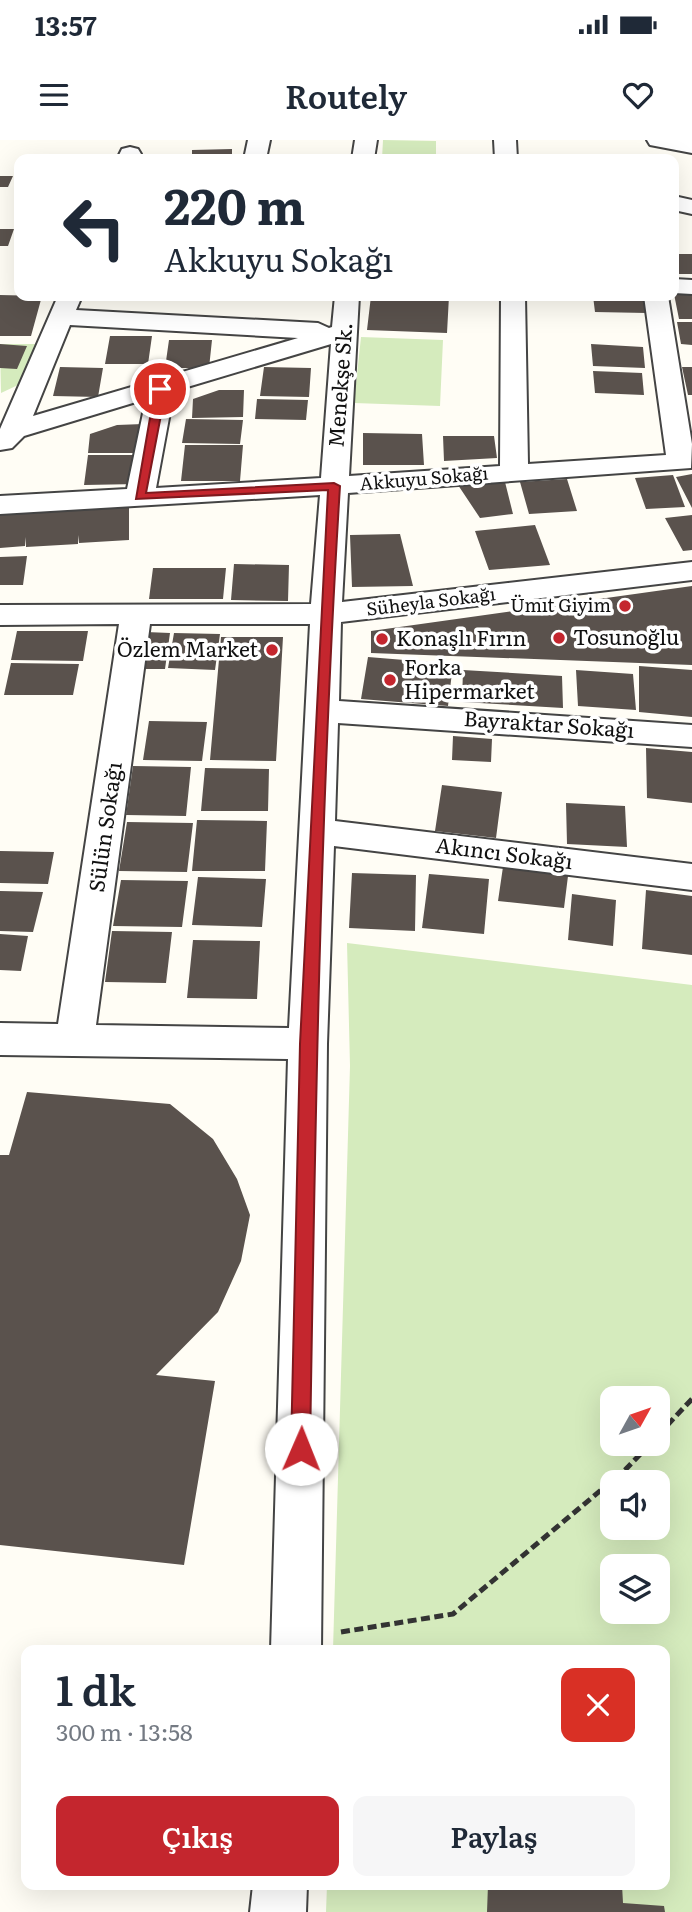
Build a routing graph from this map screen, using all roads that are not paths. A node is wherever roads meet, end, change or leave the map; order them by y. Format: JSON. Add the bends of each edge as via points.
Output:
{"nodes":[{"id":1,"x":658,"y":140,"type":"edge"},
{"id":2,"x":692,"y":146,"type":"edge"},
{"id":3,"x":347,"y":301,"type":"edge"},
{"id":4,"x":513,"y":301,"type":"edge"},
{"id":5,"x":658,"y":301,"type":"edge"},
{"id":6,"x":66,"y":307,"type":"edge"},
{"id":7,"x":344,"y":332,"type":"junction"},
{"id":8,"x":678,"y":355,"type":"edge"},
{"id":9,"x":160,"y":389,"type":"junction"},
{"id":10,"x":13,"y":402,"type":"edge"},
{"id":11,"x":7,"y":437,"type":"edge"},
{"id":12,"x":514,"y":472,"type":"junction"},
{"id":13,"x":334,"y":486,"type":"junction"},
{"id":14,"x":140,"y":497,"type":"junction"},
{"id":15,"x":0,"y":505,"type":"edge"},
{"id":16,"x":692,"y":571,"type":"edge"},
{"id":17,"x":326,"y":614,"type":"junction"},
{"id":18,"x":0,"y":615,"type":"edge"},
{"id":19,"x":136,"y":615,"type":"junction"},
{"id":20,"x":322,"y":711,"type":"junction"},
{"id":21,"x":692,"y":736,"type":"edge"},
{"id":22,"x":317,"y":831,"type":"junction"},
{"id":23,"x":692,"y":877,"type":"edge"},
{"id":24,"x":0,"y":1039,"type":"edge"},
{"id":25,"x":75,"y":1040,"type":"junction"},
{"id":26,"x":308,"y":1044,"type":"junction"},
{"id":27,"x":297,"y":1644,"type":"edge"},
{"id":28,"x":280,"y":1890,"type":"edge"},
{"id":29,"x":278,"y":1912,"type":"edge"}],
"edges":[{"from":1,"to":2,"type":"street"},
{"from":3,"to":7,"type":"street","name":"Menekşe Sk."},
{"from":4,"to":12,"type":"street"},
{"from":5,"to":8,"type":"street","name":"Akkuyu Sokağı"},
{"from":6,"to":7,"type":"street","via":[[214,315]]},
{"from":6,"to":10,"type":"street"},
{"from":7,"to":9,"type":"street"},
{"from":7,"to":13,"type":"street","name":"Menekşe Sk."},
{"from":8,"to":12,"type":"street","name":"Akkuyu Sokağı","via":[[681,461]]},
{"from":9,"to":11,"type":"street"},
{"from":9,"to":14,"type":"street"},
{"from":10,"to":11,"type":"street"},
{"from":12,"to":13,"type":"street","name":"Akkuyu Sokağı"},
{"from":13,"to":14,"type":"street","name":"Akkuyu Sokağı"},
{"from":13,"to":17,"type":"street","name":"Menekşe Sk."},
{"from":14,"to":15,"type":"street","name":"Akkuyu Sokağı"},
{"from":16,"to":17,"type":"street","name":"Süheyla Sokağı"},
{"from":17,"to":19,"type":"street","name":"Süheyla Sokağı"},
{"from":17,"to":20,"type":"street","name":"Menekşe Sk."},
{"from":18,"to":19,"type":"street","name":"Süheyla Sokağı"},
{"from":19,"to":25,"type":"street","name":"Sülün Sokağı"},
{"from":20,"to":21,"type":"street","name":"Bayraktar Sokağı"},
{"from":20,"to":22,"type":"street","name":"Menekşe Sk."},
{"from":22,"to":23,"type":"street","name":"Akıncı Sokağı"},
{"from":22,"to":26,"type":"street","name":"Menekşe Sk."},
{"from":24,"to":25,"type":"street"},
{"from":25,"to":26,"type":"street"},
{"from":26,"to":27,"type":"street","name":"Menekşe Sk."},
{"from":28,"to":29,"type":"street"}]}
